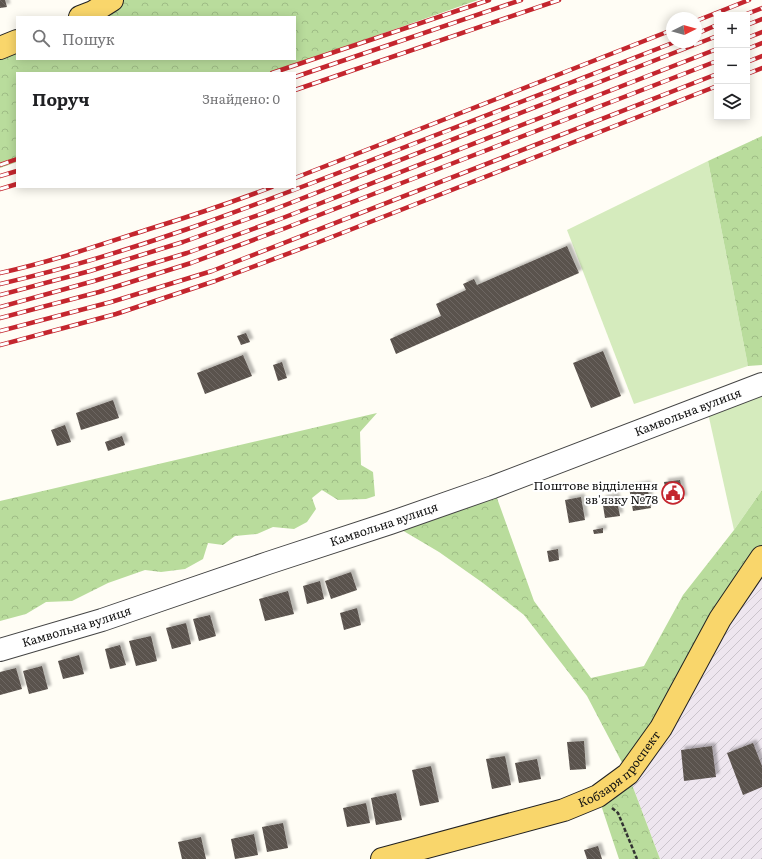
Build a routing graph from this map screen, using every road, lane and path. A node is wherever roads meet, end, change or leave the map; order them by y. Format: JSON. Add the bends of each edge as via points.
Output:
{"nodes":[{"id":1,"x":112,"y":0,"type":"edge"},
{"id":2,"x":83,"y":16,"type":"edge"},
{"id":3,"x":16,"y":41,"type":"edge"},
{"id":4,"x":0,"y":48,"type":"edge"},
{"id":5,"x":762,"y":384,"type":"edge"},
{"id":6,"x":762,"y":557,"type":"edge"},
{"id":7,"x":0,"y":650,"type":"edge"},
{"id":8,"x":598,"y":796,"type":"junction"},
{"id":9,"x":382,"y":859,"type":"edge"},
{"id":10,"x":637,"y":859,"type":"edge"}],
"edges":[{"from":1,"to":2,"type":"main road"},
{"from":3,"to":4,"type":"main road"},
{"from":5,"to":7,"type":"street","name":"Камвольна вулиця","via":[[397,521],[102,620]]},
{"from":6,"to":8,"type":"main road","name":"Кобзаря проспект","via":[[720,619],[650,745],[628,774]]},
{"from":8,"to":9,"type":"main road","name":"Кобзаря проспект","via":[[564,810]]},
{"from":8,"to":10,"type":"path","via":[[618,813]]}]}
